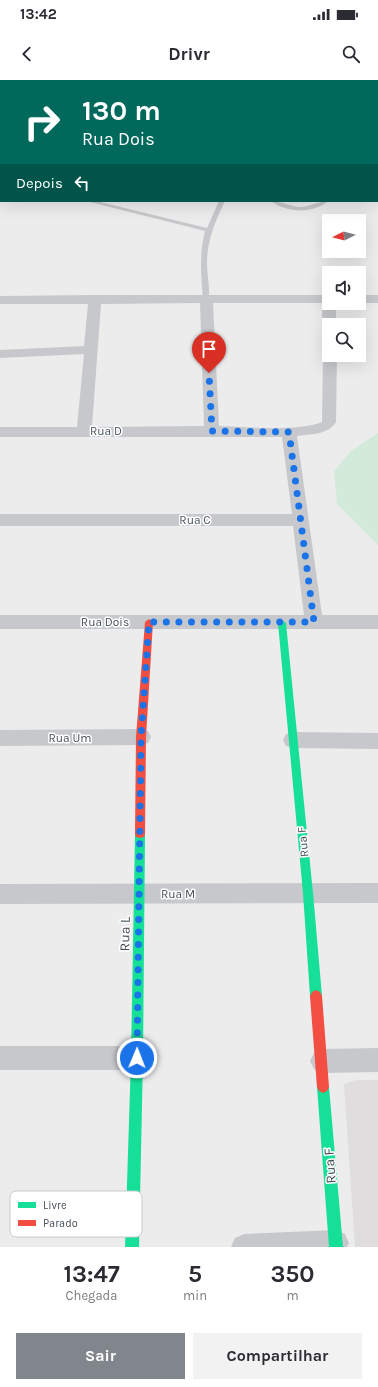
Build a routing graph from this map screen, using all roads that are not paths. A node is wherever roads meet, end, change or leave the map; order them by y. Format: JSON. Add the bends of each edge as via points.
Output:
{"nodes":[{"id":1,"x":93,"y":202,"type":"edge"},
{"id":2,"x":222,"y":202,"type":"edge"},
{"id":3,"x":276,"y":202,"type":"edge"},
{"id":4,"x":324,"y":202,"type":"edge"},
{"id":5,"x":209,"y":230,"type":"junction"},
{"id":6,"x":94,"y":299,"type":"junction"},
{"id":7,"x":322,"y":299,"type":"edge"},
{"id":8,"x":366,"y":299,"type":"edge"},
{"id":9,"x":378,"y":299,"type":"edge"},
{"id":10,"x":0,"y":300,"type":"edge"},
{"id":11,"x":206,"y":300,"type":"junction"},
{"id":12,"x":91,"y":350,"type":"junction"},
{"id":13,"x":0,"y":354,"type":"edge"},
{"id":14,"x":330,"y":362,"type":"edge"},
{"id":15,"x":84,"y":431,"type":"junction"},
{"id":16,"x":212,"y":431,"type":"junction"},
{"id":17,"x":0,"y":432,"type":"edge"},
{"id":18,"x":289,"y":432,"type":"junction"},
{"id":19,"x":0,"y":520,"type":"edge"},
{"id":20,"x":301,"y":520,"type":"junction"},
{"id":21,"x":0,"y":622,"type":"edge"},
{"id":22,"x":149,"y":622,"type":"junction"},
{"id":23,"x":314,"y":622,"type":"junction"},
{"id":24,"x":378,"y":622,"type":"edge"},
{"id":25,"x":282,"y":623,"type":"junction"},
{"id":26,"x":141,"y":737,"type":"junction"},
{"id":27,"x":0,"y":738,"type":"edge"},
{"id":28,"x":293,"y":740,"type":"junction"},
{"id":29,"x":378,"y":741,"type":"edge"},
{"id":30,"x":308,"y":893,"type":"junction"},
{"id":31,"x":378,"y":893,"type":"edge"},
{"id":32,"x":0,"y":894,"type":"edge"},
{"id":33,"x":140,"y":894,"type":"junction"},
{"id":34,"x":0,"y":1058,"type":"edge"},
{"id":35,"x":137,"y":1058,"type":"junction"},
{"id":36,"x":378,"y":1060,"type":"edge"},
{"id":37,"x":322,"y":1061,"type":"junction"},
{"id":38,"x":133,"y":1191,"type":"edge"},
{"id":39,"x":132,"y":1237,"type":"edge"},
{"id":40,"x":336,"y":1245,"type":"edge"},
{"id":41,"x":132,"y":1247,"type":"edge"},
{"id":42,"x":244,"y":1247,"type":"edge"}],
"edges":[{"from":1,"to":5,"type":"lane"},
{"from":2,"to":5,"type":"lane"},
{"from":3,"to":4,"type":"lane","via":[[301,208],[312,208]]},
{"from":5,"to":11,"type":"lane","via":[[204,264]]},
{"from":6,"to":10,"type":"street"},
{"from":6,"to":11,"type":"street"},
{"from":6,"to":12,"type":"street"},
{"from":7,"to":11,"type":"street"},
{"from":8,"to":9,"type":"street"},
{"from":11,"to":16,"type":"street"},
{"from":12,"to":13,"type":"street"},
{"from":12,"to":15,"type":"street"},
{"from":14,"to":18,"type":"street","name":"Rua D","via":[[329,422],[318,429]]},
{"from":15,"to":16,"type":"street","name":"Rua D"},
{"from":15,"to":17,"type":"street","name":"Rua D"},
{"from":16,"to":18,"type":"street","name":"Rua D"},
{"from":18,"to":20,"type":"street"},
{"from":19,"to":20,"type":"street","name":"Rua C"},
{"from":20,"to":23,"type":"street"},
{"from":21,"to":22,"type":"street","name":"Rua Dois"},
{"from":22,"to":25,"type":"street","name":"Rua Dois"},
{"from":22,"to":26,"type":"street","name":"Rua L"},
{"from":23,"to":24,"type":"street","name":"Rua Dois"},
{"from":23,"to":25,"type":"street","name":"Rua Dois"},
{"from":25,"to":28,"type":"street","name":"Rua F"},
{"from":26,"to":27,"type":"street","name":"Rua Um"},
{"from":26,"to":33,"type":"street","name":"Rua L"},
{"from":28,"to":29,"type":"street"},
{"from":28,"to":30,"type":"street","name":"Rua F"},
{"from":30,"to":31,"type":"street","name":"Rua M"},
{"from":30,"to":33,"type":"street","name":"Rua M"},
{"from":30,"to":37,"type":"street","name":"Rua F"},
{"from":32,"to":33,"type":"street","name":"Rua M"},
{"from":33,"to":35,"type":"street","name":"Rua L"},
{"from":34,"to":35,"type":"street"},
{"from":35,"to":38,"type":"street","name":"Rua L"},
{"from":36,"to":37,"type":"street"},
{"from":37,"to":40,"type":"street","name":"Rua F"},
{"from":39,"to":41,"type":"street","name":"Rua L"},
{"from":40,"to":42,"type":"street"}]}
